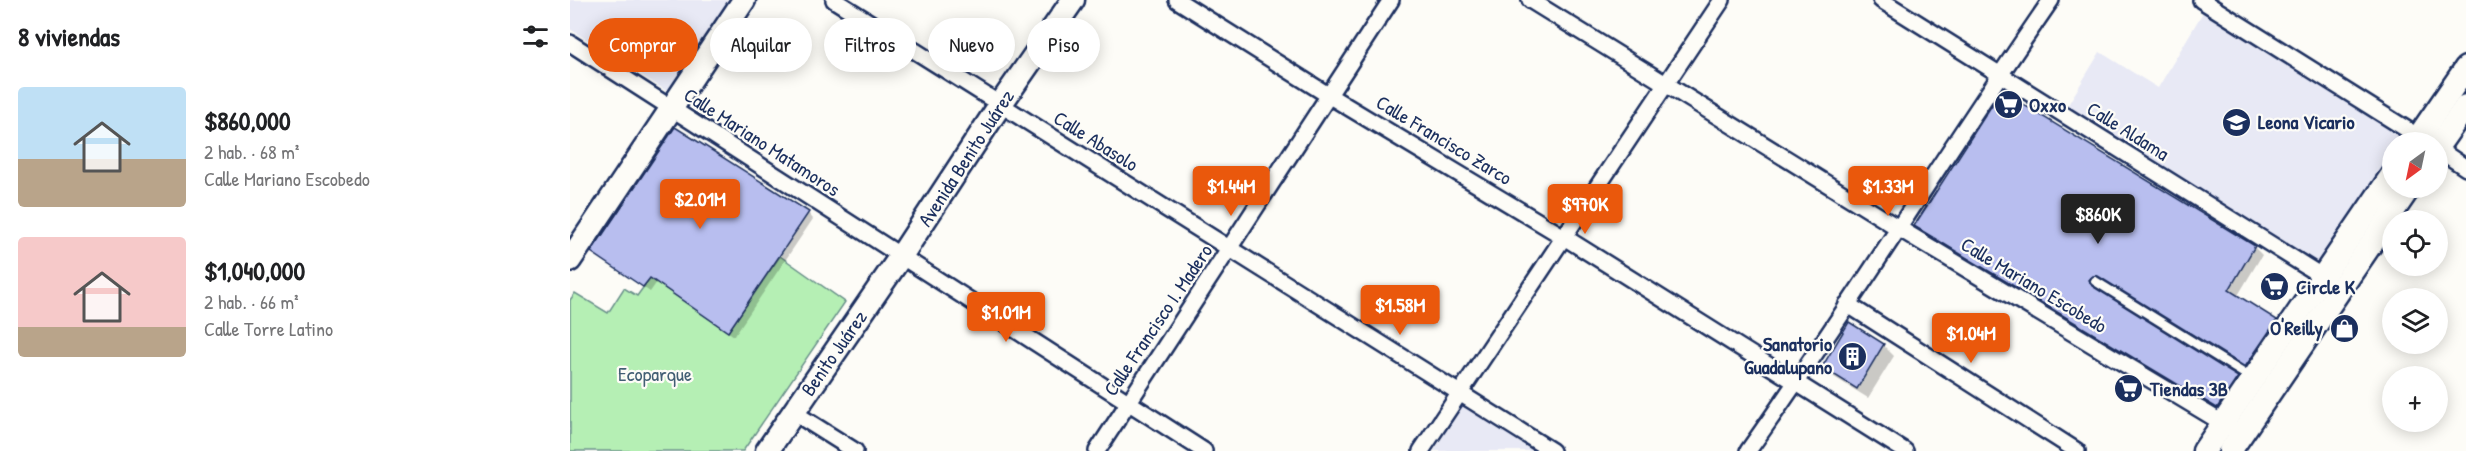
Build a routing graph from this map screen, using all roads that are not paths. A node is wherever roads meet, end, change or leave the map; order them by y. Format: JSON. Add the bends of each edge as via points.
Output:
{"nodes":[{"id":1,"x":744,"y":0,"type":"edge"},
{"id":2,"x":834,"y":0,"type":"edge"},
{"id":3,"x":1073,"y":0,"type":"edge"},
{"id":4,"x":1178,"y":0,"type":"edge"},
{"id":5,"x":1391,"y":0,"type":"edge"},
{"id":6,"x":1530,"y":0,"type":"edge"},
{"id":7,"x":1722,"y":0,"type":"edge"},
{"id":8,"x":1881,"y":0,"type":"edge"},
{"id":9,"x":2051,"y":0,"type":"edge"},
{"id":10,"x":2201,"y":0,"type":"edge"},
{"id":11,"x":570,"y":43,"type":"edge"},
{"id":12,"x":2466,"y":69,"type":"edge"},
{"id":13,"x":1999,"y":74,"type":"junction"},
{"id":14,"x":1666,"y":84,"type":"junction"},
{"id":15,"x":1328,"y":95,"type":"junction"},
{"id":16,"x":1000,"y":105,"type":"junction"},
{"id":17,"x":2466,"y":105,"type":"edge"},
{"id":18,"x":673,"y":109,"type":"junction"},
{"id":19,"x":2408,"y":132,"type":"edge"},
{"id":20,"x":2433,"y":132,"type":"edge"},
{"id":21,"x":2439,"y":132,"type":"edge"},
{"id":22,"x":2448,"y":157,"type":"edge"},
{"id":23,"x":2466,"y":168,"type":"edge"},
{"id":24,"x":2382,"y":190,"type":"edge"},
{"id":25,"x":2401,"y":198,"type":"edge"},
{"id":26,"x":1900,"y":229,"type":"junction"},
{"id":27,"x":1564,"y":237,"type":"junction"},
{"id":28,"x":1230,"y":250,"type":"junction"},
{"id":29,"x":901,"y":256,"type":"junction"},
{"id":30,"x":570,"y":260,"type":"edge"},
{"id":31,"x":2323,"y":277,"type":"junction"},
{"id":32,"x":2095,"y":281,"type":"dead end"},
{"id":33,"x":1847,"y":304,"type":"junction"},
{"id":34,"x":1796,"y":384,"type":"junction"},
{"id":35,"x":2261,"y":385,"type":"junction"},
{"id":36,"x":1460,"y":392,"type":"junction"},
{"id":37,"x":1128,"y":402,"type":"junction"},
{"id":38,"x":793,"y":412,"type":"junction"},
{"id":39,"x":2231,"y":436,"type":"edge"},
{"id":40,"x":767,"y":451,"type":"edge"},
{"id":41,"x":855,"y":451,"type":"edge"},
{"id":42,"x":1097,"y":451,"type":"edge"},
{"id":43,"x":1204,"y":451,"type":"edge"},
{"id":44,"x":1421,"y":451,"type":"edge"},
{"id":45,"x":1552,"y":451,"type":"edge"},
{"id":46,"x":1748,"y":451,"type":"edge"},
{"id":47,"x":1905,"y":451,"type":"edge"},
{"id":48,"x":2077,"y":451,"type":"edge"},
{"id":49,"x":2204,"y":451,"type":"edge"}],
"edges":[{"from":1,"to":18,"type":"street"},
{"from":2,"to":16,"type":"street","name":"Calle Abasolo"},
{"from":3,"to":16,"type":"street","name":"Avenida Benito Juárez"},
{"from":4,"to":15,"type":"street","name":"Calle Francisco Zarco"},
{"from":5,"to":15,"type":"street","name":"Calle Francisco I. Madero"},
{"from":6,"to":14,"type":"street","name":"Calle Mariano Escobedo"},
{"from":7,"to":14,"type":"street"},
{"from":8,"to":13,"type":"street","name":"Calle Aldama"},
{"from":9,"to":13,"type":"street"},
{"from":10,"to":19,"type":"street"},
{"from":11,"to":18,"type":"street","name":"Calle Mariano Matamoros"},
{"from":12,"to":20,"type":"street"},
{"from":13,"to":26,"type":"street"},
{"from":13,"to":31,"type":"street","name":"Calle Aldama"},
{"from":14,"to":26,"type":"street","name":"Calle Mariano Escobedo"},
{"from":14,"to":27,"type":"street"},
{"from":15,"to":27,"type":"street","name":"Calle Francisco Zarco"},
{"from":15,"to":28,"type":"street","name":"Calle Francisco I. Madero"},
{"from":16,"to":28,"type":"street","name":"Calle Abasolo"},
{"from":16,"to":29,"type":"street","name":"Avenida Benito Juárez"},
{"from":17,"to":21,"type":"street"},
{"from":18,"to":29,"type":"street","name":"Calle Mariano Matamoros"},
{"from":18,"to":30,"type":"street"},
{"from":22,"to":23,"type":"street"},
{"from":24,"to":31,"type":"street"},
{"from":25,"to":35,"type":"street"},
{"from":26,"to":33,"type":"street"},
{"from":26,"to":39,"type":"street","name":"Calle Mariano Escobedo"},
{"from":27,"to":34,"type":"street","name":"Calle Francisco Zarco"},
{"from":27,"to":36,"type":"street"},
{"from":28,"to":36,"type":"street","name":"Calle Abasolo"},
{"from":28,"to":37,"type":"street","name":"Calle Francisco I. Madero"},
{"from":29,"to":37,"type":"street","name":"Calle Mariano Matamoros"},
{"from":29,"to":38,"type":"street","name":"Benito Juárez"},
{"from":31,"to":35,"type":"street"},
{"from":32,"to":35,"type":"lane"},
{"from":33,"to":34,"type":"street"},
{"from":33,"to":48,"type":"street"},
{"from":34,"to":46,"type":"street"},
{"from":34,"to":47,"type":"street","name":"Calle Francisco Zarco"},
{"from":35,"to":39,"type":"street"},
{"from":36,"to":44,"type":"street"},
{"from":36,"to":45,"type":"street","name":"Calle Abasolo"},
{"from":37,"to":42,"type":"street","name":"Calle Francisco I. Madero"},
{"from":37,"to":43,"type":"street","name":"Calle Mariano Matamoros"},
{"from":38,"to":40,"type":"street","name":"Benito Juárez"},
{"from":38,"to":41,"type":"street"},
{"from":39,"to":49,"type":"street"}]}
